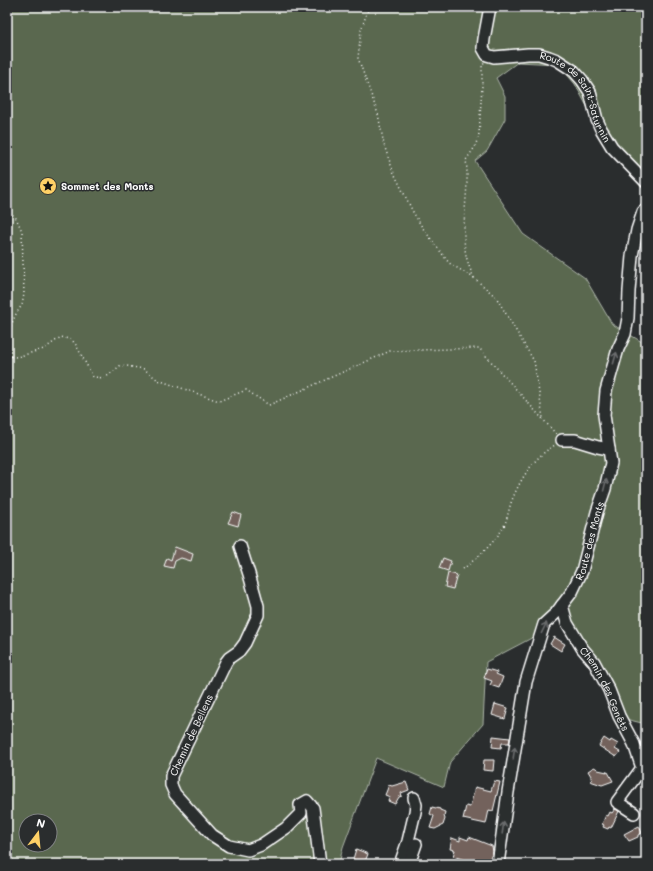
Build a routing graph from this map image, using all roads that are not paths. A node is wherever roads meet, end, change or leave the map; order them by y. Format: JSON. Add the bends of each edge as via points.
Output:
{"nodes":[{"id":1,"x":490,"y":7,"type":"edge"},
{"id":2,"x":646,"y":182,"type":"edge"},
{"id":3,"x":646,"y":210,"type":"edge"},
{"id":4,"x":562,"y":440,"type":"road end"},
{"id":5,"x":608,"y":449,"type":"junction"},
{"id":6,"x":240,"y":546,"type":"dead end"},
{"id":7,"x":562,"y":605,"type":"junction"},
{"id":8,"x":644,"y":770,"type":"edge"},
{"id":9,"x":414,"y":798,"type":"dead end"},
{"id":10,"x":634,"y":813,"type":"dead end"},
{"id":11,"x":416,"y":844,"type":"dead end"},
{"id":12,"x":320,"y":864,"type":"edge"},
{"id":13,"x":400,"y":864,"type":"edge"},
{"id":14,"x":409,"y":864,"type":"edge"},
{"id":15,"x":498,"y":864,"type":"edge"}],
"edges":[{"from":1,"to":2,"type":"street","name":"Route de Saint-Saturnin","via":[[483,48],[487,55],[494,57],[539,54],[557,60],[574,71],[590,92],[597,120],[612,147]]},
{"from":5,"to":3,"type":"street","name":"Route des Monts","one_way":true,"via":[[604,415],[606,391],[625,334],[632,256],[637,230]]},
{"from":4,"to":5,"type":"street","via":[[575,440]]},
{"from":7,"to":5,"type":"street","name":"Route des Monts","one_way":true,"via":[[572,592],[582,571],[611,463]]},
{"from":6,"to":12,"type":"street","name":"Chemin de Bellens","via":[[258,606],[258,615],[245,643],[226,662],[171,776],[171,785],[175,794],[212,835],[229,846],[248,850],[261,845],[286,828],[301,813],[300,805],[308,802],[313,808]]},
{"from":7,"to":8,"type":"street","name":"Chemin des Genêts","via":[[567,623],[594,662],[609,690]]},
{"from":15,"to":7,"type":"street","name":"Route des Monts","one_way":true,"via":[[526,682],[544,624]]},
{"from":8,"to":10,"type":"street","via":[[617,802]]},
{"from":9,"to":13,"type":"street","via":[[415,812]]},
{"from":11,"to":14,"type":"street"}]}
